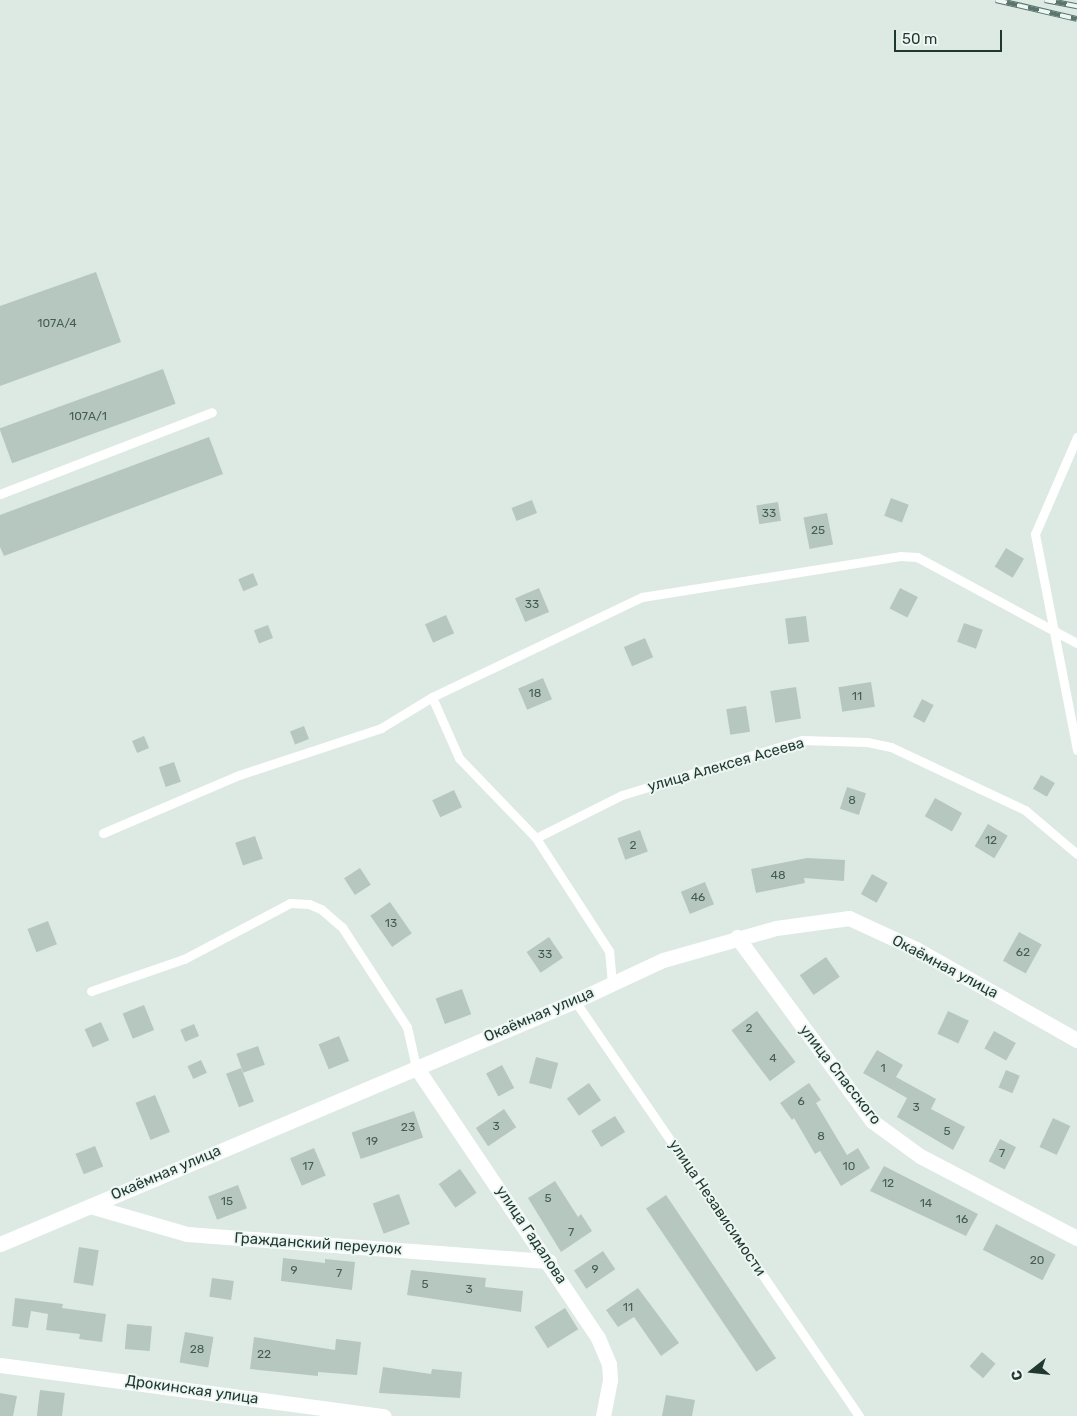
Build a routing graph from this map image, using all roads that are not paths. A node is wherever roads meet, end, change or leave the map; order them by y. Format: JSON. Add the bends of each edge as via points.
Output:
{"nodes":[{"id":1,"x":212,"y":412,"type":"dead end"},
{"id":2,"x":1077,"y":437,"type":"edge"},
{"id":3,"x":1073,"y":453,"type":"edge"},
{"id":4,"x":0,"y":494,"type":"edge"},
{"id":5,"x":1057,"y":633,"type":"junction"},
{"id":6,"x":1077,"y":643,"type":"edge"},
{"id":7,"x":432,"y":697,"type":"junction"},
{"id":8,"x":1077,"y":750,"type":"edge"},
{"id":9,"x":103,"y":832,"type":"dead end"},
{"id":10,"x":536,"y":838,"type":"junction"},
{"id":11,"x":1077,"y":854,"type":"edge"},
{"id":12,"x":737,"y":937,"type":"junction"},
{"id":13,"x":612,"y":984,"type":"junction"},
{"id":14,"x":91,"y":991,"type":"dead end"},
{"id":15,"x":574,"y":1001,"type":"junction"},
{"id":16,"x":1077,"y":1039,"type":"edge"},
{"id":17,"x":416,"y":1067,"type":"junction"},
{"id":18,"x":90,"y":1206,"type":"junction"},
{"id":19,"x":1077,"y":1238,"type":"edge"},
{"id":20,"x":0,"y":1244,"type":"edge"},
{"id":21,"x":549,"y":1261,"type":"junction"},
{"id":22,"x":0,"y":1364,"type":"edge"},
{"id":23,"x":384,"y":1416,"type":"edge"},
{"id":24,"x":603,"y":1416,"type":"edge"},
{"id":25,"x":859,"y":1416,"type":"edge"}],
"edges":[{"from":1,"to":4,"type":"lane"},
{"from":2,"to":3,"type":"lane"},
{"from":3,"to":5,"type":"lane","via":[[1035,534]]},
{"from":5,"to":6,"type":"lane"},
{"from":5,"to":7,"type":"lane","via":[[916,557],[900,556],[642,597]]},
{"from":5,"to":8,"type":"lane"},
{"from":7,"to":9,"type":"lane","via":[[381,728],[239,775]]},
{"from":7,"to":10,"type":"lane","via":[[459,758]]},
{"from":10,"to":11,"type":"lane","name":"улица Алексея Асеева","via":[[622,795],[802,740],[891,746],[1025,810]]},
{"from":10,"to":13,"type":"lane","via":[[609,951]]},
{"from":12,"to":13,"type":"street","name":"Окаёмная улица","via":[[663,960]]},
{"from":12,"to":16,"type":"street","name":"Окаёмная улица","via":[[849,918],[916,949]]},
{"from":12,"to":19,"type":"street","name":"улица Спасского","via":[[872,1120],[920,1156]]},
{"from":13,"to":15,"type":"street","name":"Окаёмная улица"},
{"from":14,"to":17,"type":"lane","via":[[184,959],[290,903],[309,904],[321,909],[342,927],[407,1027]]},
{"from":15,"to":17,"type":"street","name":"Окаёмная улица"},
{"from":15,"to":25,"type":"lane","name":"улица Независимости"},
{"from":17,"to":18,"type":"street","name":"Окаёмная улица"},
{"from":17,"to":21,"type":"street","name":"улица Гадалова"},
{"from":18,"to":20,"type":"street","name":"Окаёмная улица"},
{"from":18,"to":21,"type":"street","name":"Гражданский переулок","via":[[186,1234]]},
{"from":21,"to":24,"type":"street","name":"улица Гадалова","via":[[598,1338],[609,1364],[610,1380]]},
{"from":22,"to":23,"type":"street","name":"Дрокинская улица"}]}
